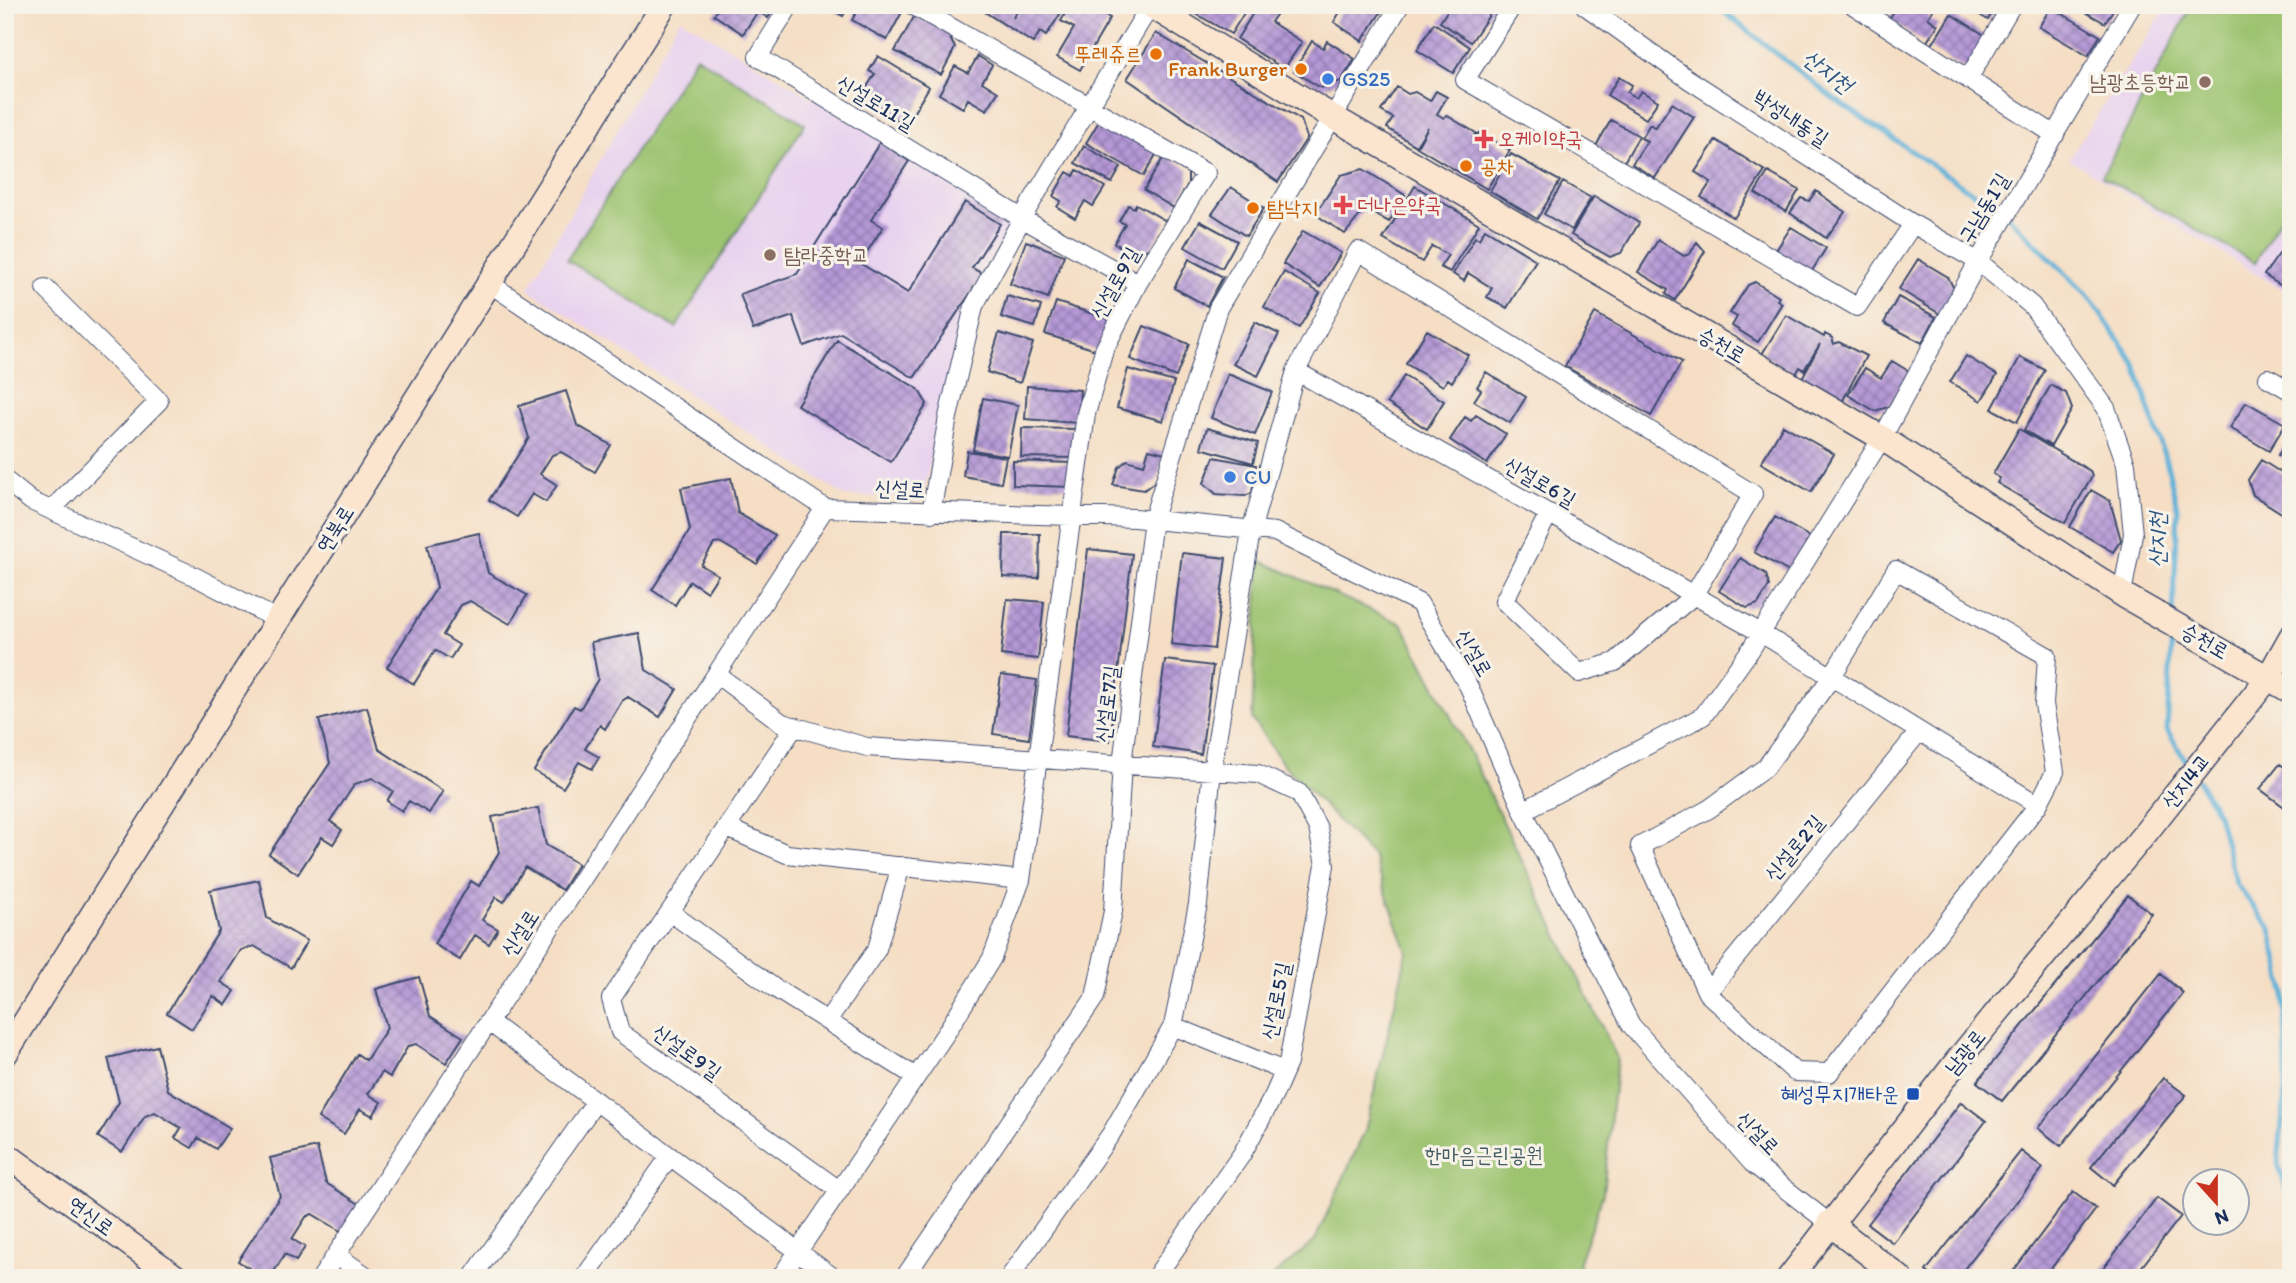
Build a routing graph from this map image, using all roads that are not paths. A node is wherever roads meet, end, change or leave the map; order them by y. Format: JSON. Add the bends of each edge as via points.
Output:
{"nodes":[{"id":1,"x":664,"y":5,"type":"edge"},
{"id":2,"x":790,"y":5,"type":"edge"},
{"id":3,"x":912,"y":5,"type":"edge"},
{"id":4,"x":1150,"y":5,"type":"edge"},
{"id":5,"x":1401,"y":5,"type":"edge"},
{"id":6,"x":1513,"y":5,"type":"edge"},
{"id":7,"x":1584,"y":5,"type":"edge"},
{"id":8,"x":2012,"y":5,"type":"edge"},
{"id":9,"x":2132,"y":5,"type":"edge"},
{"id":10,"x":1855,"y":6,"type":"edge"},
{"id":11,"x":1968,"y":79,"type":"junction"},
{"id":12,"x":1090,"y":106,"type":"junction"},
{"id":13,"x":1331,"y":116,"type":"junction"},
{"id":14,"x":2055,"y":135,"type":"junction"},
{"id":15,"x":1023,"y":219,"type":"junction"},
{"id":16,"x":1913,"y":224,"type":"junction"},
{"id":17,"x":1979,"y":261,"type":"junction"},
{"id":18,"x":489,"y":283,"type":"junction"},
{"id":19,"x":1138,"y":283,"type":"junction"},
{"id":20,"x":45,"y":288,"type":"dead end"},
{"id":21,"x":1296,"y":371,"type":"junction"},
{"id":22,"x":2268,"y":378,"type":"dead end"},
{"id":23,"x":2291,"y":391,"type":"edge"},
{"id":24,"x":1882,"y":438,"type":"junction"},
{"id":25,"x":5,"y":480,"type":"edge"},
{"id":26,"x":825,"y":508,"type":"junction"},
{"id":27,"x":51,"y":510,"type":"junction"},
{"id":28,"x":931,"y":513,"type":"junction"},
{"id":29,"x":1549,"y":513,"type":"junction"},
{"id":30,"x":1071,"y":516,"type":"junction"},
{"id":31,"x":1153,"y":519,"type":"junction"},
{"id":32,"x":1251,"y":531,"type":"junction"},
{"id":33,"x":2123,"y":595,"type":"junction"},
{"id":34,"x":1693,"y":596,"type":"junction"},
{"id":35,"x":278,"y":620,"type":"junction"},
{"id":36,"x":1761,"y":633,"type":"junction"},
{"id":37,"x":2291,"y":637,"type":"edge"},
{"id":38,"x":716,"y":674,"type":"junction"},
{"id":39,"x":1831,"y":678,"type":"junction"},
{"id":40,"x":2268,"y":678,"type":"junction"},
{"id":41,"x":2291,"y":691,"type":"edge"},
{"id":42,"x":795,"y":726,"type":"junction"},
{"id":43,"x":1918,"y":733,"type":"junction"},
{"id":44,"x":1038,"y":758,"type":"junction"},
{"id":45,"x":1122,"y":764,"type":"junction"},
{"id":46,"x":1212,"y":771,"type":"junction"},
{"id":47,"x":2038,"y":805,"type":"junction"},
{"id":48,"x":1523,"y":811,"type":"junction"},
{"id":49,"x":727,"y":828,"type":"junction"},
{"id":50,"x":2147,"y":831,"type":"joint"},
{"id":51,"x":901,"y":866,"type":"junction"},
{"id":52,"x":1021,"y":880,"type":"junction"},
{"id":53,"x":670,"y":912,"type":"junction"},
{"id":54,"x":1707,"y":993,"type":"junction"},
{"id":55,"x":827,"y":1021,"type":"junction"},
{"id":56,"x":489,"y":1022,"type":"junction"},
{"id":57,"x":1173,"y":1026,"type":"junction"},
{"id":58,"x":5,"y":1054,"type":"edge"},
{"id":59,"x":1284,"y":1071,"type":"junction"},
{"id":60,"x":916,"y":1077,"type":"junction"},
{"id":61,"x":596,"y":1101,"type":"junction"},
{"id":62,"x":5,"y":1154,"type":"edge"},
{"id":63,"x":670,"y":1156,"type":"junction"},
{"id":64,"x":839,"y":1190,"type":"junction"},
{"id":65,"x":1829,"y":1223,"type":"junction"},
{"id":66,"x":798,"y":1251,"type":"junction"},
{"id":67,"x":336,"y":1255,"type":"junction"},
{"id":68,"x":177,"y":1278,"type":"edge"},
{"id":69,"x":321,"y":1278,"type":"edge"},
{"id":70,"x":369,"y":1278,"type":"edge"},
{"id":71,"x":472,"y":1278,"type":"edge"},
{"id":72,"x":584,"y":1278,"type":"edge"},
{"id":73,"x":780,"y":1278,"type":"edge"},
{"id":74,"x":834,"y":1278,"type":"edge"},
{"id":75,"x":904,"y":1278,"type":"edge"},
{"id":76,"x":1009,"y":1278,"type":"edge"},
{"id":77,"x":1155,"y":1278,"type":"edge"},
{"id":78,"x":1789,"y":1278,"type":"edge"},
{"id":79,"x":1900,"y":1278,"type":"edge"}],
"edges":[{"from":1,"to":18,"type":"main road","name":"연북로"},
{"from":2,"to":15,"type":"street","name":"신설로11길","via":[[758,57]]},
{"from":3,"to":12,"type":"street","name":"신설로9길"},
{"from":4,"to":12,"type":"street"},
{"from":4,"to":13,"type":"main road","name":"승천로"},
{"from":5,"to":13,"type":"street","name":"신설로7길"},
{"from":6,"to":16,"type":"street","via":[[1465,80],[1857,307]]},
{"from":7,"to":16,"type":"street","name":"박성내동길","via":[[1688,79]]},
{"from":8,"to":11,"type":"street"},
{"from":9,"to":14,"type":"street","name":"구남동1길"},
{"from":10,"to":11,"type":"street"},
{"from":11,"to":14,"type":"street"},
{"from":12,"to":15,"type":"street"},
{"from":12,"to":19,"type":"street","name":"신설로9길","via":[[1206,173]]},
{"from":13,"to":24,"type":"main road","name":"승천로"},
{"from":13,"to":31,"type":"street","name":"신설로7길","via":[[1218,308]]},
{"from":14,"to":17,"type":"street","name":"구남동1길"},
{"from":15,"to":19,"type":"street"},
{"from":15,"to":28,"type":"street","via":[[974,306]]},
{"from":16,"to":17,"type":"street","name":"박성내동길"},
{"from":17,"to":24,"type":"street","name":"구남동1길"},
{"from":17,"to":33,"type":"street","name":"박성내동길","via":[[2032,306],[2106,408],[2126,464],[2133,534]]},
{"from":18,"to":26,"type":"street"},
{"from":18,"to":35,"type":"main road","name":"연북로"},
{"from":19,"to":30,"type":"street","name":"신설로9길","via":[[1104,350],[1086,414]]},
{"from":20,"to":27,"type":"street","via":[[159,401]]},
{"from":21,"to":29,"type":"street","name":"신설로6길"},
{"from":21,"to":32,"type":"street"},
{"from":21,"to":34,"type":"street","via":[[1358,251],[1754,494]]},
{"from":22,"to":23,"type":"street"},
{"from":24,"to":33,"type":"main road","name":"승천로"},
{"from":24,"to":36,"type":"street","name":"구남동1길"},
{"from":25,"to":27,"type":"street"},
{"from":26,"to":28,"type":"street","name":"신설로"},
{"from":26,"to":38,"type":"street","name":"신설로"},
{"from":27,"to":35,"type":"street"},
{"from":28,"to":30,"type":"street","name":"신설로"},
{"from":29,"to":34,"type":"street","name":"신설로6길"},
{"from":29,"to":34,"type":"street","via":[[1504,601],[1579,673],[1615,662]]},
{"from":30,"to":31,"type":"street","name":"신설로"},
{"from":30,"to":44,"type":"street","name":"신설로9길"},
{"from":31,"to":32,"type":"street","name":"신설로"},
{"from":31,"to":45,"type":"street","name":"신설로7길"},
{"from":32,"to":46,"type":"street"},
{"from":32,"to":48,"type":"street","name":"신설로","via":[[1275,532],[1419,603],[1469,687]]},
{"from":33,"to":40,"type":"main road","name":"승천로"},
{"from":34,"to":36,"type":"street","name":"신설로6길"},
{"from":35,"to":58,"type":"main road","name":"연북로"},
{"from":36,"to":39,"type":"street"},
{"from":36,"to":48,"type":"street","name":"구남동1길","via":[[1703,716]]},
{"from":37,"to":40,"type":"main road"},
{"from":38,"to":42,"type":"street","via":[[782,723]]},
{"from":38,"to":56,"type":"street","name":"신설로"},
{"from":39,"to":43,"type":"street"},
{"from":39,"to":47,"type":"street","via":[[1896,570],[2047,656],[2044,704],[2055,772]]},
{"from":39,"to":54,"type":"street","via":[[1766,767],[1709,809],[1640,846]]},
{"from":40,"to":41,"type":"main road","name":"승천로"},
{"from":40,"to":50,"type":"main road","name":"산지4교"},
{"from":42,"to":44,"type":"street","via":[[867,747]]},
{"from":42,"to":49,"type":"street","name":"신설로9길"},
{"from":43,"to":47,"type":"street"},
{"from":43,"to":54,"type":"street","name":"신설로2길"},
{"from":44,"to":45,"type":"street"},
{"from":44,"to":52,"type":"street","name":"신설로9길"},
{"from":45,"to":46,"type":"street"},
{"from":45,"to":75,"type":"street","name":"신설로7길","via":[[1113,911],[1096,997]]},
{"from":46,"to":57,"type":"street","via":[[1198,904]]},
{"from":46,"to":59,"type":"street","name":"신설로5길","via":[[1258,774],[1299,793],[1318,828],[1325,864]]},
{"from":47,"to":54,"type":"street","via":[[1829,1073],[1795,1072]]},
{"from":48,"to":65,"type":"street","name":"신설로","via":[[1631,1025],[1752,1163]]},
{"from":49,"to":51,"type":"street","via":[[787,854]]},
{"from":49,"to":53,"type":"street","name":"신설로9길"},
{"from":50,"to":65,"type":"main road","name":"남광로"},
{"from":51,"to":52,"type":"street"},
{"from":51,"to":55,"type":"street","via":[[877,949]]},
{"from":52,"to":60,"type":"street","name":"신설로9길","via":[[992,958]]},
{"from":53,"to":55,"type":"street"},
{"from":53,"to":64,"type":"street","name":"신설로9길","via":[[611,999],[620,1032]]},
{"from":55,"to":60,"type":"street"},
{"from":56,"to":61,"type":"street"},
{"from":56,"to":67,"type":"street","name":"신설로"},
{"from":57,"to":59,"type":"street"},
{"from":57,"to":76,"type":"street","via":[[1111,1134]]},
{"from":59,"to":77,"type":"street","name":"신설로5길","via":[[1242,1154]]},
{"from":60,"to":64,"type":"street","name":"신설로9길"},
{"from":61,"to":63,"type":"street"},
{"from":61,"to":71,"type":"street"},
{"from":62,"to":68,"type":"main road","name":"연신로"},
{"from":63,"to":66,"type":"street"},
{"from":63,"to":72,"type":"street"},
{"from":64,"to":66,"type":"street","name":"신설로9길"},
{"from":65,"to":78,"type":"main road","name":"남광로"},
{"from":65,"to":79,"type":"main road"},
{"from":66,"to":73,"type":"street","name":"신설로9길"},
{"from":66,"to":74,"type":"street"},
{"from":67,"to":69,"type":"street","name":"신설로"},
{"from":67,"to":70,"type":"street"}]}
